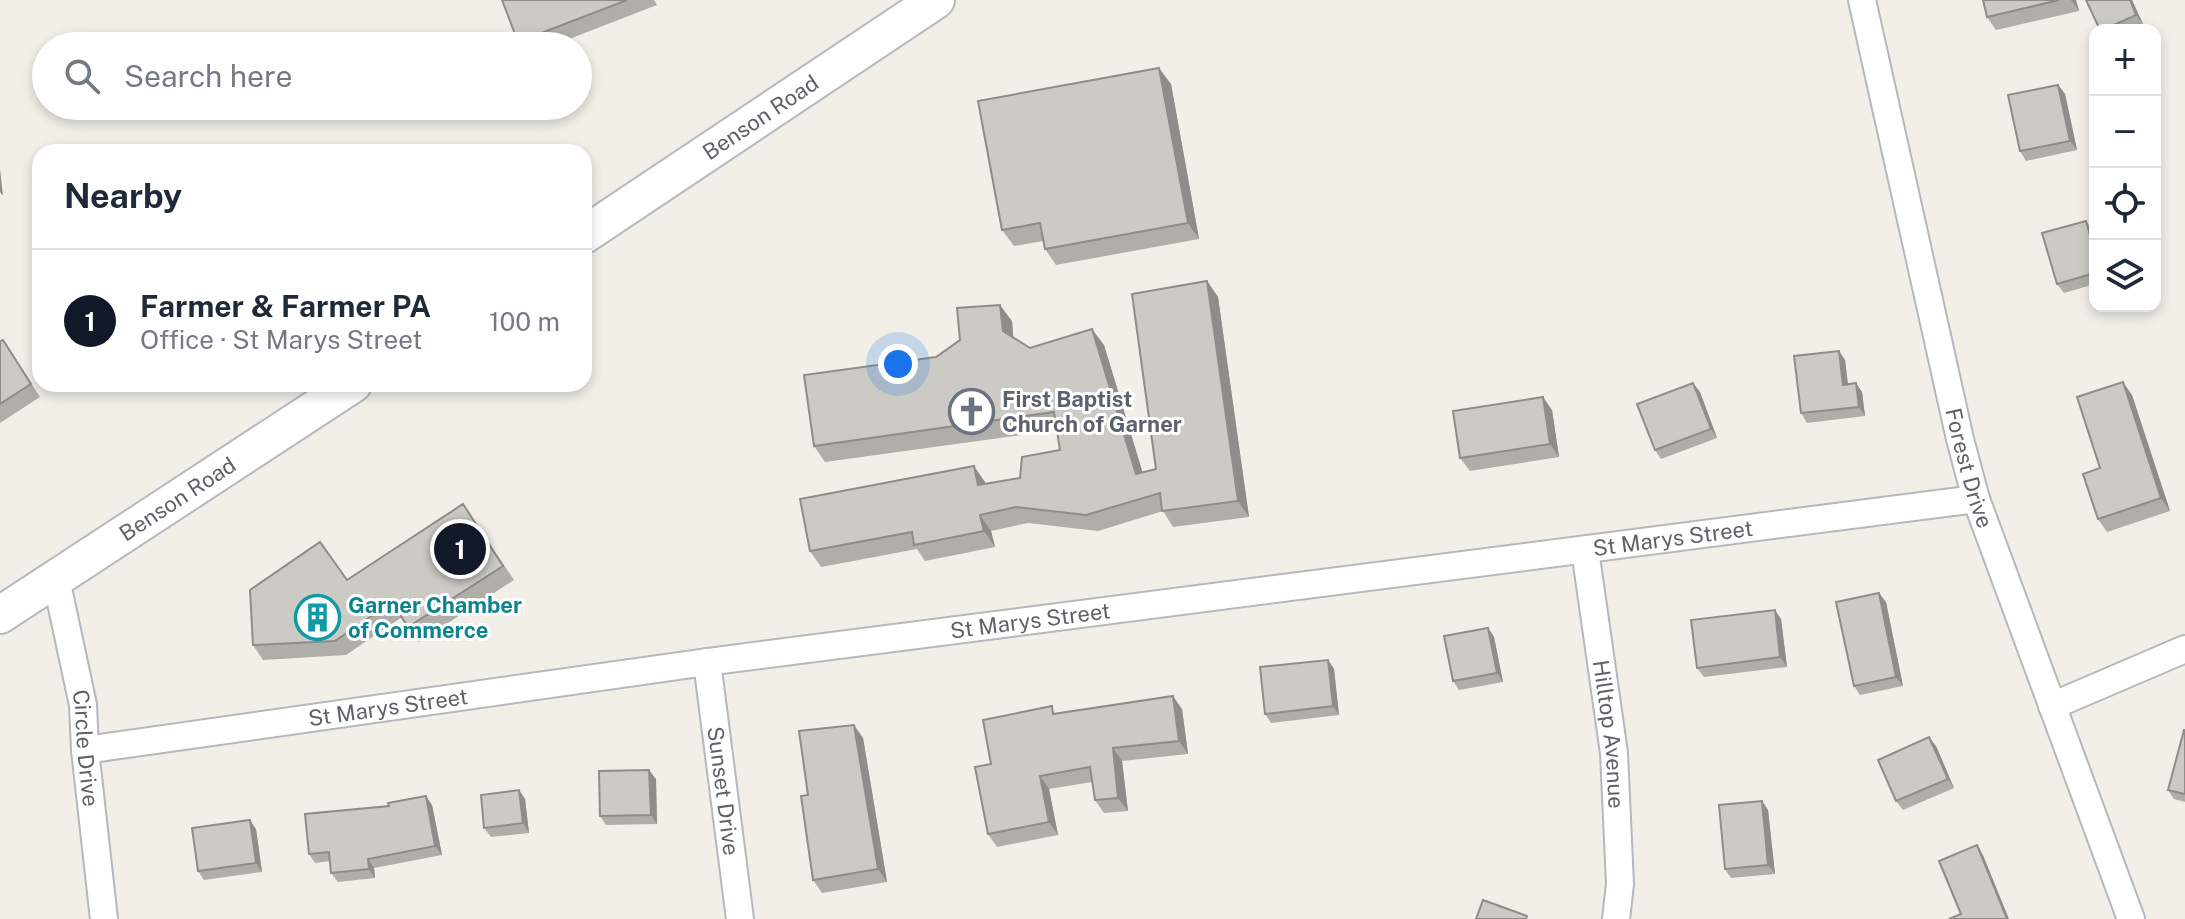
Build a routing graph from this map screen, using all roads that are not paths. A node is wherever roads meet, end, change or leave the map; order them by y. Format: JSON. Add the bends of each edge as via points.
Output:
{"nodes":[{"id":1,"x":936,"y":0,"type":"edge"},
{"id":2,"x":1862,"y":0,"type":"edge"},
{"id":3,"x":592,"y":230,"type":"edge"},
{"id":4,"x":341,"y":392,"type":"edge"},
{"id":5,"x":1976,"y":499,"type":"junction"},
{"id":6,"x":1585,"y":550,"type":"junction"},
{"id":7,"x":56,"y":579,"type":"junction"},
{"id":8,"x":0,"y":615,"type":"edge"},
{"id":9,"x":2185,"y":649,"type":"edge"},
{"id":10,"x":707,"y":662,"type":"junction"},
{"id":11,"x":2052,"y":706,"type":"junction"},
{"id":12,"x":85,"y":750,"type":"junction"},
{"id":13,"x":104,"y":919,"type":"edge"},
{"id":14,"x":740,"y":919,"type":"edge"},
{"id":15,"x":1616,"y":919,"type":"edge"},
{"id":16,"x":2131,"y":919,"type":"edge"}],
"edges":[{"from":1,"to":3,"type":"main road","name":"Benson Road"},
{"from":2,"to":5,"type":"street","name":"Forest Drive"},
{"from":4,"to":7,"type":"main road","name":"Benson Road"},
{"from":5,"to":6,"type":"street","name":"St Marys Street"},
{"from":5,"to":11,"type":"street","name":"Forest Drive"},
{"from":6,"to":10,"type":"street","name":"St Marys Street"},
{"from":6,"to":15,"type":"street","name":"Hilltop Avenue","via":[[1614,753],[1620,884]]},
{"from":7,"to":8,"type":"main road","name":"Benson Road"},
{"from":7,"to":12,"type":"street","name":"Circle Drive","via":[[83,705]]},
{"from":9,"to":11,"type":"street"},
{"from":10,"to":12,"type":"street","name":"St Marys Street"},
{"from":10,"to":14,"type":"street","name":"Sunset Drive"},
{"from":11,"to":16,"type":"street","name":"Forest Drive"},
{"from":12,"to":13,"type":"street","name":"Circle Drive"}]}
